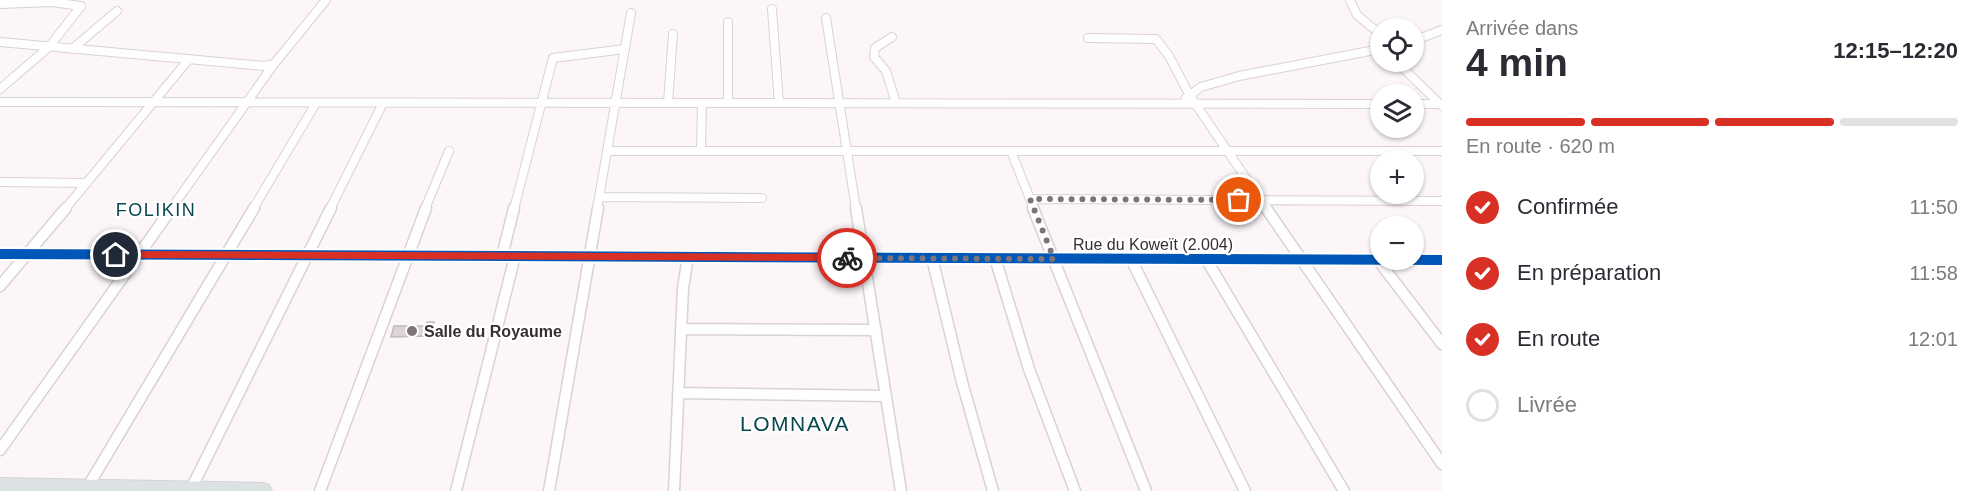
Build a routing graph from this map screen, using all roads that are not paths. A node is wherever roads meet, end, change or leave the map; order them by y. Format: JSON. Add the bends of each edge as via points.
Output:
{"nodes":[{"id":1,"x":326,"y":0,"type":"edge"},
{"id":2,"x":1350,"y":0,"type":"edge"},
{"id":3,"x":0,"y":4,"type":"edge"},
{"id":4,"x":772,"y":9,"type":"dead end"},
{"id":5,"x":117,"y":10,"type":"dead end"},
{"id":6,"x":631,"y":13,"type":"dead end"},
{"id":7,"x":826,"y":18,"type":"dead end"},
{"id":8,"x":728,"y":22,"type":"dead end"},
{"id":9,"x":1370,"y":26,"type":"edge"},
{"id":10,"x":1442,"y":30,"type":"edge"},
{"id":11,"x":673,"y":34,"type":"dead end"},
{"id":12,"x":1424,"y":37,"type":"edge"},
{"id":13,"x":892,"y":38,"type":"dead end"},
{"id":14,"x":1088,"y":38,"type":"dead end"},
{"id":15,"x":0,"y":42,"type":"edge"},
{"id":16,"x":49,"y":47,"type":"junction"},
{"id":17,"x":72,"y":49,"type":"junction"},
{"id":18,"x":625,"y":49,"type":"junction"},
{"id":19,"x":1370,"y":51,"type":"edge"},
{"id":20,"x":1366,"y":52,"type":"junction"},
{"id":21,"x":1370,"y":53,"type":"edge"},
{"id":22,"x":189,"y":59,"type":"junction"},
{"id":23,"x":274,"y":64,"type":"junction"},
{"id":24,"x":1407,"y":72,"type":"edge"},
{"id":25,"x":0,"y":89,"type":"edge"},
{"id":26,"x":1190,"y":96,"type":"junction"},
{"id":27,"x":0,"y":102,"type":"edge"},
{"id":28,"x":155,"y":102,"type":"junction"},
{"id":29,"x":246,"y":103,"type":"junction"},
{"id":30,"x":316,"y":103,"type":"junction"},
{"id":31,"x":543,"y":103,"type":"junction"},
{"id":32,"x":615,"y":103,"type":"junction"},
{"id":33,"x":668,"y":103,"type":"junction"},
{"id":34,"x":702,"y":103,"type":"junction"},
{"id":35,"x":728,"y":103,"type":"junction"},
{"id":36,"x":779,"y":103,"type":"junction"},
{"id":37,"x":840,"y":103,"type":"junction"},
{"id":38,"x":896,"y":103,"type":"junction"},
{"id":39,"x":383,"y":104,"type":"junction"},
{"id":40,"x":1174,"y":104,"type":"junction"},
{"id":41,"x":1196,"y":104,"type":"junction"},
{"id":42,"x":1370,"y":104,"type":"edge"},
{"id":43,"x":1424,"y":104,"type":"edge"},
{"id":44,"x":1441,"y":105,"type":"edge"},
{"id":45,"x":449,"y":151,"type":"dead end"},
{"id":46,"x":607,"y":151,"type":"junction"},
{"id":47,"x":701,"y":151,"type":"junction"},
{"id":48,"x":847,"y":151,"type":"junction"},
{"id":49,"x":1011,"y":151,"type":"junction"},
{"id":50,"x":1229,"y":151,"type":"junction"},
{"id":51,"x":1442,"y":151,"type":"edge"},
{"id":52,"x":0,"y":182,"type":"edge"},
{"id":53,"x":87,"y":183,"type":"junction"},
{"id":54,"x":599,"y":197,"type":"junction"},
{"id":55,"x":762,"y":198,"type":"dead end"},
{"id":56,"x":1030,"y":199,"type":"junction"},
{"id":57,"x":1262,"y":200,"type":"junction"},
{"id":58,"x":1442,"y":201,"type":"edge"},
{"id":59,"x":0,"y":254,"type":"edge"},
{"id":60,"x":26,"y":254,"type":"junction"},
{"id":61,"x":138,"y":255,"type":"junction"},
{"id":62,"x":225,"y":255,"type":"junction"},
{"id":63,"x":307,"y":255,"type":"junction"},
{"id":64,"x":406,"y":256,"type":"junction"},
{"id":65,"x":502,"y":256,"type":"junction"},
{"id":66,"x":515,"y":256,"type":"junction"},
{"id":67,"x":589,"y":257,"type":"junction"},
{"id":68,"x":688,"y":257,"type":"junction"},
{"id":69,"x":864,"y":258,"type":"junction"},
{"id":70,"x":932,"y":258,"type":"junction"},
{"id":71,"x":995,"y":258,"type":"junction"},
{"id":72,"x":1054,"y":259,"type":"junction"},
{"id":73,"x":1131,"y":259,"type":"junction"},
{"id":74,"x":1206,"y":259,"type":"junction"},
{"id":75,"x":1302,"y":260,"type":"junction"},
{"id":76,"x":1370,"y":260,"type":"edge"},
{"id":77,"x":1424,"y":260,"type":"edge"},
{"id":78,"x":1442,"y":260,"type":"edge"},
{"id":79,"x":1386,"y":270,"type":"edge"},
{"id":80,"x":0,"y":286,"type":"edge"},
{"id":81,"x":681,"y":329,"type":"junction"},
{"id":82,"x":876,"y":330,"type":"junction"},
{"id":83,"x":1442,"y":344,"type":"edge"},
{"id":84,"x":678,"y":393,"type":"junction"},
{"id":85,"x":886,"y":396,"type":"junction"},
{"id":86,"x":0,"y":450,"type":"edge"},
{"id":87,"x":1442,"y":464,"type":"edge"},
{"id":88,"x":0,"y":486,"type":"edge"},
{"id":89,"x":87,"y":488,"type":"junction"},
{"id":90,"x":190,"y":491,"type":"edge"},
{"id":91,"x":263,"y":491,"type":"edge"},
{"id":92,"x":320,"y":491,"type":"edge"},
{"id":93,"x":456,"y":491,"type":"edge"},
{"id":94,"x":549,"y":491,"type":"edge"},
{"id":95,"x":674,"y":491,"type":"edge"},
{"id":96,"x":901,"y":491,"type":"edge"},
{"id":97,"x":993,"y":491,"type":"edge"},
{"id":98,"x":1075,"y":491,"type":"edge"},
{"id":99,"x":1146,"y":491,"type":"edge"},
{"id":100,"x":1245,"y":491,"type":"edge"},
{"id":101,"x":1344,"y":491,"type":"edge"}],
"edges":[{"from":1,"to":23,"type":"street"},
{"from":2,"to":9,"type":"street","via":[[1357,15]]},
{"from":3,"to":16,"type":"street","via":[[52,2],[81,6]]},
{"from":4,"to":36,"type":"street"},
{"from":5,"to":17,"type":"street"},
{"from":6,"to":18,"type":"street"},
{"from":7,"to":37,"type":"street"},
{"from":8,"to":35,"type":"street"},
{"from":10,"to":12,"type":"street"},
{"from":11,"to":33,"type":"street"},
{"from":13,"to":38,"type":"street","via":[[875,48],[874,57],[886,72]]},
{"from":14,"to":26,"type":"street","via":[[1156,39]]},
{"from":15,"to":16,"type":"street"},
{"from":16,"to":17,"type":"street"},
{"from":16,"to":25,"type":"street"},
{"from":17,"to":22,"type":"street"},
{"from":18,"to":31,"type":"street","via":[[553,58]]},
{"from":18,"to":32,"type":"street"},
{"from":19,"to":20,"type":"street"},
{"from":20,"to":21,"type":"street"},
{"from":20,"to":26,"type":"street","via":[[1239,76],[1201,87]]},
{"from":22,"to":23,"type":"street"},
{"from":22,"to":28,"type":"street"},
{"from":23,"to":29,"type":"street"},
{"from":24,"to":44,"type":"street"},
{"from":26,"to":40,"type":"street"},
{"from":26,"to":41,"type":"street"},
{"from":27,"to":28,"type":"street"},
{"from":28,"to":29,"type":"street"},
{"from":28,"to":53,"type":"street"},
{"from":29,"to":30,"type":"street"},
{"from":29,"to":61,"type":"street"},
{"from":30,"to":39,"type":"street"},
{"from":30,"to":62,"type":"street"},
{"from":31,"to":32,"type":"street"},
{"from":31,"to":39,"type":"street"},
{"from":31,"to":65,"type":"street"},
{"from":32,"to":33,"type":"street"},
{"from":32,"to":46,"type":"street"},
{"from":33,"to":34,"type":"street"},
{"from":34,"to":35,"type":"street"},
{"from":34,"to":47,"type":"street"},
{"from":35,"to":36,"type":"street"},
{"from":36,"to":37,"type":"street"},
{"from":37,"to":38,"type":"street"},
{"from":37,"to":48,"type":"street"},
{"from":38,"to":40,"type":"street"},
{"from":39,"to":63,"type":"street"},
{"from":40,"to":41,"type":"street"},
{"from":41,"to":42,"type":"street"},
{"from":41,"to":50,"type":"street"},
{"from":43,"to":44,"type":"street"},
{"from":45,"to":64,"type":"street"},
{"from":46,"to":47,"type":"street"},
{"from":46,"to":54,"type":"street"},
{"from":47,"to":48,"type":"street"},
{"from":48,"to":49,"type":"street"},
{"from":48,"to":69,"type":"street"},
{"from":49,"to":50,"type":"street"},
{"from":49,"to":56,"type":"street"},
{"from":50,"to":51,"type":"street"},
{"from":50,"to":57,"type":"street"},
{"from":52,"to":53,"type":"street"},
{"from":53,"to":60,"type":"street"},
{"from":54,"to":55,"type":"street"},
{"from":54,"to":67,"type":"street"},
{"from":56,"to":57,"type":"street"},
{"from":56,"to":72,"type":"street"},
{"from":57,"to":58,"type":"street"},
{"from":57,"to":75,"type":"street"},
{"from":59,"to":60,"type":"street","name":"Rue du Koweït (2.004)"},
{"from":60,"to":61,"type":"street","name":"Rue du Koweït (2.004)"},
{"from":60,"to":80,"type":"street"},
{"from":61,"to":62,"type":"street","name":"Rue du Koweït (2.004)"},
{"from":61,"to":86,"type":"street"},
{"from":62,"to":63,"type":"street","name":"Rue du Koweït (2.004)"},
{"from":62,"to":89,"type":"street"},
{"from":63,"to":64,"type":"street","name":"Rue du Koweït (2.004)"},
{"from":63,"to":90,"type":"street"},
{"from":64,"to":65,"type":"street","name":"Rue du Koweït (2.004)"},
{"from":64,"to":92,"type":"street"},
{"from":65,"to":66,"type":"street","name":"Rue du Koweït (2.004)"},
{"from":66,"to":67,"type":"street","name":"Rue du Koweït (2.004)"},
{"from":66,"to":93,"type":"street"},
{"from":67,"to":68,"type":"street","name":"Rue du Koweït (2.004)"},
{"from":67,"to":94,"type":"street"},
{"from":68,"to":69,"type":"street","name":"Rue du Koweït (2.004)"},
{"from":68,"to":81,"type":"street"},
{"from":69,"to":70,"type":"street","name":"Rue du Koweït (2.004)"},
{"from":69,"to":82,"type":"street"},
{"from":70,"to":71,"type":"street","name":"Rue du Koweït (2.004)"},
{"from":70,"to":97,"type":"street"},
{"from":71,"to":72,"type":"street","name":"Rue du Koweït (2.004)"},
{"from":71,"to":98,"type":"street","via":[[1029,369]]},
{"from":72,"to":73,"type":"street","name":"Rue du Koweït (2.004)"},
{"from":72,"to":99,"type":"street"},
{"from":73,"to":74,"type":"street","name":"Rue du Koweït (2.004)"},
{"from":73,"to":100,"type":"street"},
{"from":74,"to":75,"type":"street","name":"Rue du Koweït (2.004)"},
{"from":74,"to":101,"type":"street"},
{"from":75,"to":76,"type":"street","name":"Rue du Koweït (2.004)"},
{"from":75,"to":87,"type":"street"},
{"from":77,"to":78,"type":"street","name":"Rue du Koweït (2.004)"},
{"from":79,"to":83,"type":"street"},
{"from":81,"to":82,"type":"street"},
{"from":81,"to":84,"type":"street"},
{"from":82,"to":85,"type":"street"},
{"from":84,"to":85,"type":"street"},
{"from":84,"to":95,"type":"street"},
{"from":85,"to":96,"type":"street"},
{"from":88,"to":89,"type":"main road"},
{"from":89,"to":90,"type":"main road"},
{"from":90,"to":91,"type":"main road"}]}
